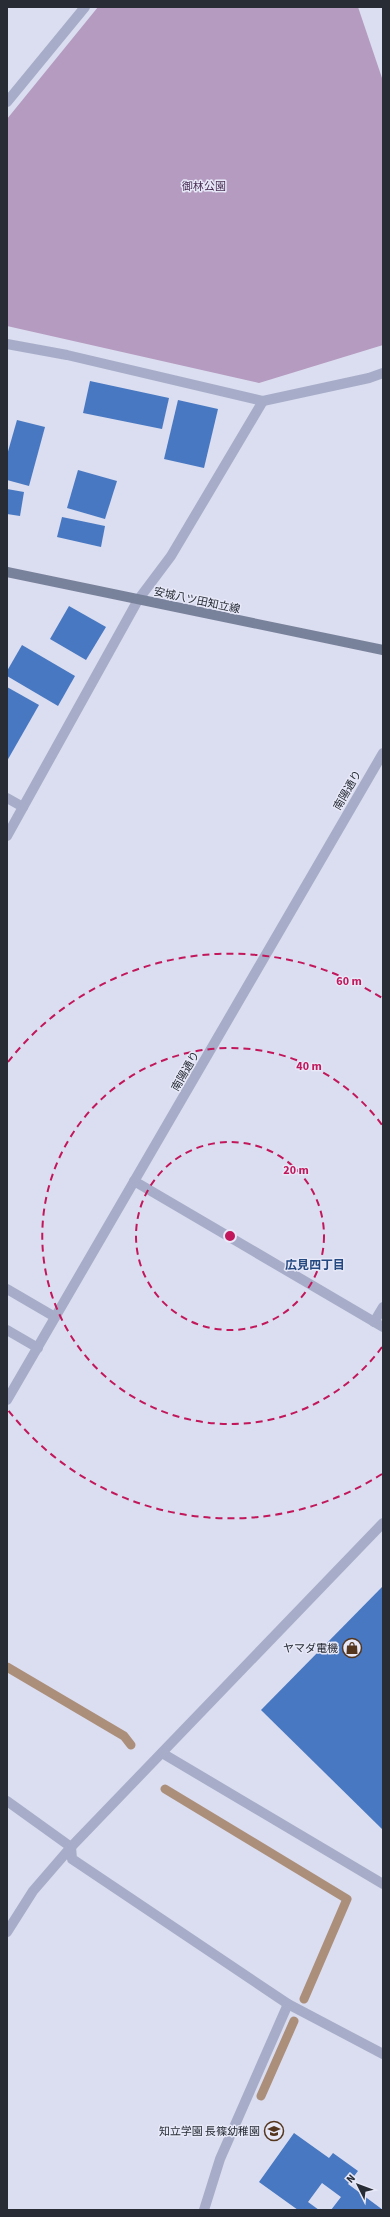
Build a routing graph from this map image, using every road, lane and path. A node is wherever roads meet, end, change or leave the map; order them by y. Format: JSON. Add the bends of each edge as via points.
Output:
{"nodes":[{"id":1,"x":85,"y":7,"type":"edge"},
{"id":2,"x":7,"y":102,"type":"edge"},
{"id":3,"x":7,"y":344,"type":"edge"},
{"id":4,"x":383,"y":373,"type":"edge"},
{"id":5,"x":263,"y":402,"type":"junction"},
{"id":6,"x":7,"y":572,"type":"edge"},
{"id":7,"x":138,"y":600,"type":"junction"},
{"id":8,"x":383,"y":650,"type":"edge"},
{"id":9,"x":383,"y":753,"type":"edge"},
{"id":10,"x":7,"y":798,"type":"edge"},
{"id":11,"x":23,"y":807,"type":"junction"},
{"id":12,"x":7,"y":836,"type":"edge"},
{"id":13,"x":134,"y":1181,"type":"junction"},
{"id":14,"x":7,"y":1290,"type":"edge"},
{"id":15,"x":383,"y":1307,"type":"edge"},
{"id":16,"x":55,"y":1317,"type":"junction"},
{"id":17,"x":379,"y":1325,"type":"edge"},
{"id":18,"x":7,"y":1330,"type":"edge"},
{"id":19,"x":38,"y":1348,"type":"junction"},
{"id":20,"x":7,"y":1400,"type":"edge"},
{"id":21,"x":383,"y":1523,"type":"edge"},
{"id":22,"x":162,"y":1753,"type":"junction"},
{"id":23,"x":7,"y":1801,"type":"edge"},
{"id":24,"x":71,"y":1847,"type":"junction"},
{"id":25,"x":383,"y":1884,"type":"edge"},
{"id":26,"x":7,"y":1932,"type":"edge"},
{"id":27,"x":288,"y":2004,"type":"junction"},
{"id":28,"x":383,"y":2054,"type":"edge"},
{"id":29,"x":204,"y":2210,"type":"edge"}],
"edges":[{"from":1,"to":2,"type":"street"},
{"from":3,"to":5,"type":"street","via":[[67,355]]},
{"from":4,"to":5,"type":"street"},
{"from":5,"to":7,"type":"street","via":[[171,556]]},
{"from":6,"to":7,"type":"main road","name":"安城八ツ田知立線"},
{"from":7,"to":8,"type":"main road","name":"安城八ツ田知立線"},
{"from":7,"to":11,"type":"street"},
{"from":9,"to":13,"type":"street","name":"南陽通り"},
{"from":10,"to":11,"type":"street"},
{"from":11,"to":12,"type":"street"},
{"from":13,"to":16,"type":"street","name":"南陽通り"},
{"from":13,"to":17,"type":"street"},
{"from":14,"to":16,"type":"street"},
{"from":15,"to":17,"type":"street"},
{"from":16,"to":19,"type":"street","name":"南陽通り"},
{"from":18,"to":19,"type":"street"},
{"from":19,"to":20,"type":"street","name":"南陽通り"},
{"from":21,"to":22,"type":"street"},
{"from":22,"to":24,"type":"street"},
{"from":22,"to":25,"type":"street"},
{"from":23,"to":24,"type":"street"},
{"from":24,"to":26,"type":"street","via":[[33,1890]]},
{"from":24,"to":27,"type":"street","via":[[72,1859]]},
{"from":27,"to":28,"type":"street"},
{"from":27,"to":29,"type":"street","via":[[220,2159]]}]}
